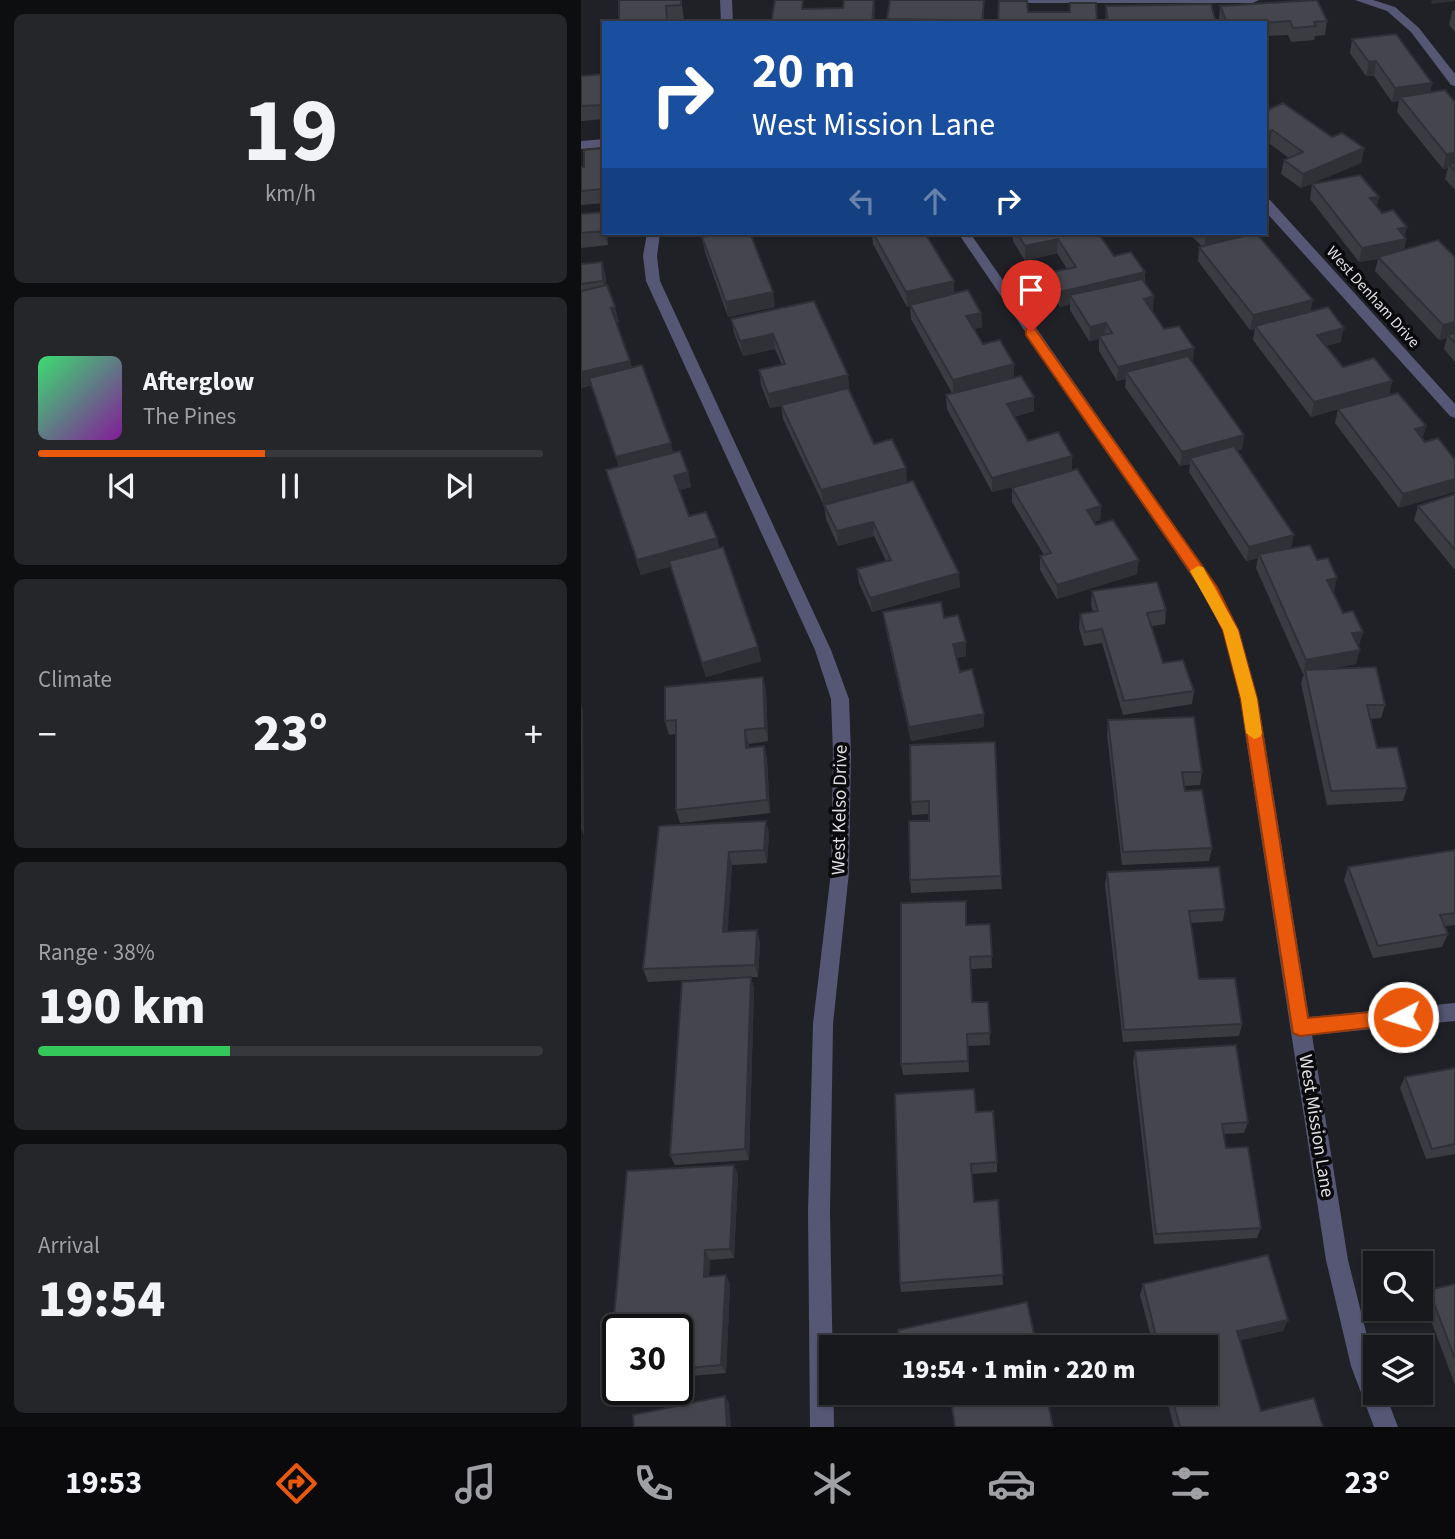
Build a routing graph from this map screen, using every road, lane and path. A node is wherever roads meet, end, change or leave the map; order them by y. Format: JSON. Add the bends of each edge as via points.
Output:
{"nodes":[{"id":1,"x":726,"y":0,"type":"edge"},
{"id":2,"x":1024,"y":0,"type":"edge"},
{"id":3,"x":1252,"y":0,"type":"edge"},
{"id":4,"x":1361,"y":0,"type":"edge"},
{"id":5,"x":727,"y":21,"type":"edge"},
{"id":6,"x":1455,"y":82,"type":"edge"},
{"id":7,"x":602,"y":143,"type":"edge"},
{"id":8,"x":581,"y":145,"type":"edge"},
{"id":9,"x":1267,"y":205,"type":"edge"},
{"id":10,"x":653,"y":235,"type":"edge"},
{"id":11,"x":965,"y":235,"type":"edge"},
{"id":12,"x":1455,"y":413,"type":"edge"},
{"id":13,"x":1455,"y":1013,"type":"edge"},
{"id":14,"x":1300,"y":1027,"type":"junction"},
{"id":15,"x":822,"y":1427,"type":"edge"},
{"id":16,"x":1386,"y":1427,"type":"edge"}],
"edges":[{"from":1,"to":5,"type":"street"},
{"from":2,"to":3,"type":"street"},
{"from":4,"to":6,"type":"street","via":[[1391,9],[1415,30]]},
{"from":7,"to":8,"type":"street"},
{"from":9,"to":12,"type":"street","name":"West Denham Drive"},
{"from":10,"to":15,"type":"street","name":"West Kelso Drive","via":[[653,281],[818,638],[840,699],[840,872],[822,1037]]},
{"from":11,"to":14,"type":"street","name":"West Mission Lane","via":[[1212,591],[1231,630],[1249,699]]},
{"from":13,"to":14,"type":"street"},
{"from":14,"to":16,"type":"street","name":"West Mission Lane","via":[[1337,1260],[1363,1366]]}]}
